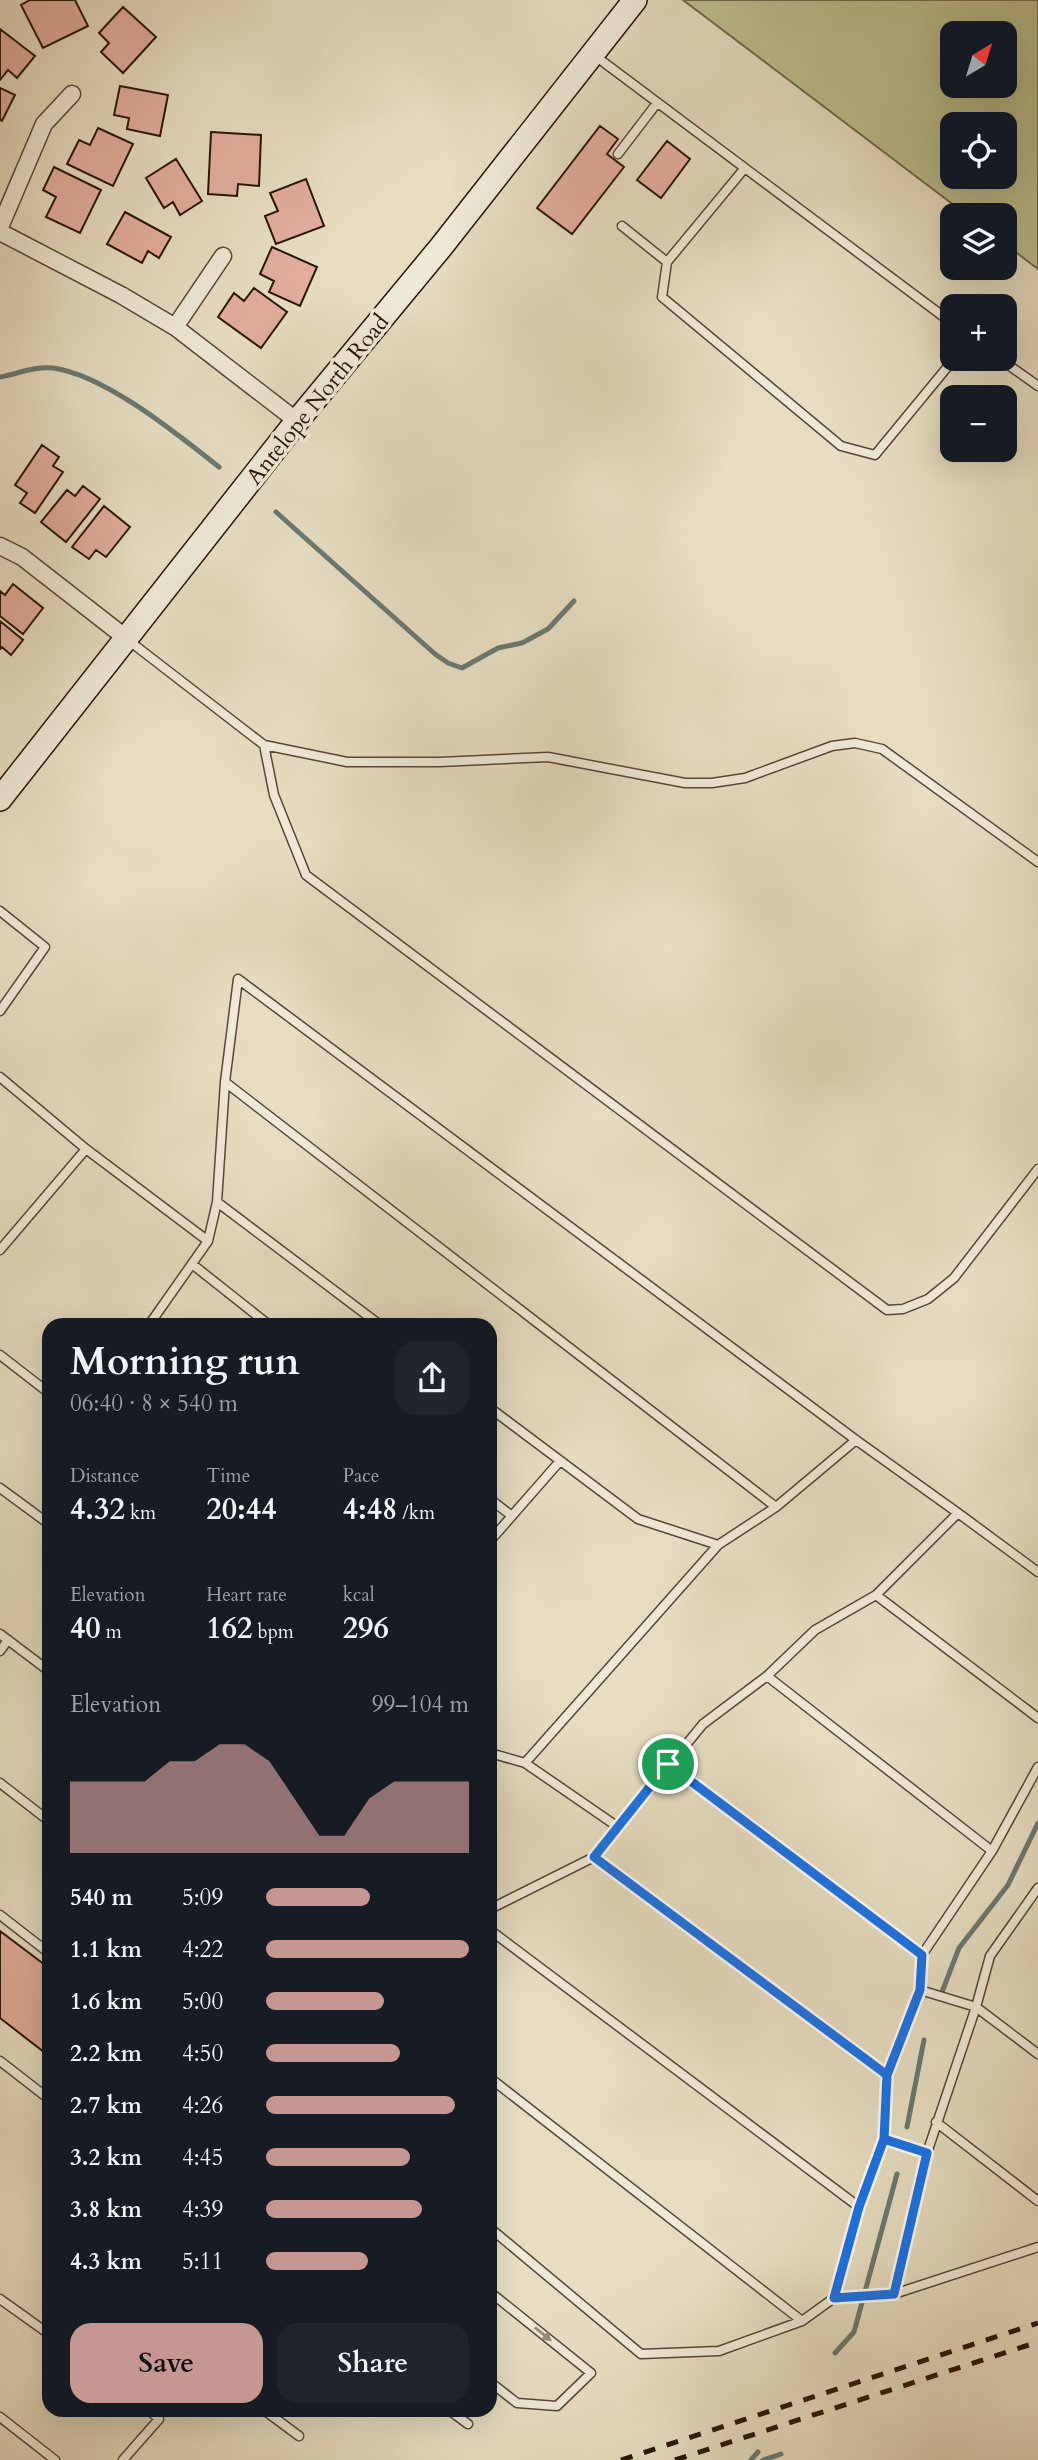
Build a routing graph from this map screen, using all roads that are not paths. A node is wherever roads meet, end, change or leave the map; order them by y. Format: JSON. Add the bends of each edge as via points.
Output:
{"nodes":[{"id":1,"x":635,"y":0,"type":"edge"},
{"id":2,"x":594,"y":55,"type":"junction"},
{"id":3,"x":72,"y":94,"type":"dead end"},
{"id":4,"x":657,"y":103,"type":"junction"},
{"id":5,"x":618,"y":154,"type":"dead end"},
{"id":6,"x":744,"y":169,"type":"junction"},
{"id":7,"x":621,"y":226,"type":"dead end"},
{"id":8,"x":0,"y":230,"type":"edge"},
{"id":9,"x":223,"y":256,"type":"dead end"},
{"id":10,"x":667,"y":262,"type":"junction"},
{"id":11,"x":940,"y":314,"type":"edge"},
{"id":12,"x":175,"y":327,"type":"junction"},
{"id":13,"x":944,"y":371,"type":"edge"},
{"id":14,"x":1017,"y":371,"type":"edge"},
{"id":15,"x":1038,"y":386,"type":"edge"},
{"id":16,"x":297,"y":421,"type":"junction"},
{"id":17,"x":0,"y":546,"type":"edge"},
{"id":18,"x":126,"y":638,"type":"junction"},
{"id":19,"x":264,"y":745,"type":"junction"},
{"id":20,"x":0,"y":799,"type":"edge"},
{"id":21,"x":1038,"y":862,"type":"edge"},
{"id":22,"x":0,"y":911,"type":"edge"},
{"id":23,"x":0,"y":1011,"type":"edge"},
{"id":24,"x":0,"y":1077,"type":"edge"},
{"id":25,"x":225,"y":1082,"type":"junction"},
{"id":26,"x":86,"y":1149,"type":"junction"},
{"id":27,"x":1038,"y":1169,"type":"edge"},
{"id":28,"x":217,"y":1202,"type":"junction"},
{"id":29,"x":208,"y":1241,"type":"junction"},
{"id":30,"x":0,"y":1250,"type":"edge"},
{"id":31,"x":192,"y":1264,"type":"junction"},
{"id":32,"x":154,"y":1318,"type":"edge"},
{"id":33,"x":260,"y":1318,"type":"edge"},
{"id":34,"x":371,"y":1318,"type":"edge"},
{"id":35,"x":0,"y":1355,"type":"edge"},
{"id":36,"x":42,"y":1388,"type":"edge"},
{"id":37,"x":497,"y":1413,"type":"edge"},
{"id":38,"x":856,"y":1440,"type":"junction"},
{"id":39,"x":561,"y":1461,"type":"junction"},
{"id":40,"x":0,"y":1488,"type":"edge"},
{"id":41,"x":497,"y":1504,"type":"edge"},
{"id":42,"x":776,"y":1507,"type":"junction"},
{"id":43,"x":958,"y":1513,"type":"junction"},
{"id":44,"x":512,"y":1516,"type":"junction"},
{"id":45,"x":42,"y":1519,"type":"edge"},
{"id":46,"x":497,"y":1533,"type":"edge"},
{"id":47,"x":718,"y":1545,"type":"junction"},
{"id":48,"x":1038,"y":1572,"type":"edge"},
{"id":49,"x":876,"y":1595,"type":"junction"},
{"id":50,"x":0,"y":1634,"type":"edge"},
{"id":51,"x":8,"y":1640,"type":"junction"},
{"id":52,"x":0,"y":1651,"type":"edge"},
{"id":53,"x":42,"y":1666,"type":"edge"},
{"id":54,"x":767,"y":1676,"type":"junction"},
{"id":55,"x":1038,"y":1718,"type":"edge"},
{"id":56,"x":497,"y":1755,"type":"edge"},
{"id":57,"x":525,"y":1763,"type":"junction"},
{"id":58,"x":668,"y":1764,"type":"junction"},
{"id":59,"x":1038,"y":1768,"type":"edge"},
{"id":60,"x":0,"y":1783,"type":"edge"},
{"id":61,"x":42,"y":1816,"type":"edge"},
{"id":62,"x":618,"y":1827,"type":"junction"},
{"id":63,"x":992,"y":1851,"type":"junction"},
{"id":64,"x":594,"y":1857,"type":"junction"},
{"id":65,"x":1038,"y":1888,"type":"edge"},
{"id":66,"x":497,"y":1906,"type":"edge"},
{"id":67,"x":0,"y":1915,"type":"edge"},
{"id":68,"x":497,"y":1935,"type":"edge"},
{"id":69,"x":42,"y":1948,"type":"edge"},
{"id":70,"x":922,"y":1955,"type":"junction"},
{"id":71,"x":920,"y":1990,"type":"junction"},
{"id":72,"x":976,"y":2007,"type":"junction"},
{"id":73,"x":1038,"y":2054,"type":"edge"},
{"id":74,"x":0,"y":2061,"type":"edge"},
{"id":75,"x":887,"y":2075,"type":"junction"},
{"id":76,"x":497,"y":2083,"type":"edge"},
{"id":77,"x":42,"y":2094,"type":"edge"},
{"id":78,"x":936,"y":2122,"type":"junction"},
{"id":79,"x":884,"y":2139,"type":"junction"},
{"id":80,"x":927,"y":2153,"type":"junction"},
{"id":81,"x":1038,"y":2201,"type":"edge"},
{"id":82,"x":859,"y":2207,"type":"junction"},
{"id":83,"x":497,"y":2234,"type":"edge"},
{"id":84,"x":1038,"y":2247,"type":"edge"},
{"id":85,"x":894,"y":2294,"type":"junction"},
{"id":86,"x":497,"y":2298,"type":"edge"},
{"id":87,"x":834,"y":2298,"type":"junction"},
{"id":88,"x":0,"y":2299,"type":"edge"},
{"id":89,"x":802,"y":2321,"type":"junction"},
{"id":90,"x":42,"y":2329,"type":"edge"},
{"id":91,"x":497,"y":2387,"type":"edge"},
{"id":92,"x":0,"y":2417,"type":"edge"},
{"id":93,"x":157,"y":2417,"type":"edge"},
{"id":94,"x":273,"y":2417,"type":"edge"},
{"id":95,"x":458,"y":2417,"type":"edge"},
{"id":96,"x":468,"y":2424,"type":"dead end"},
{"id":97,"x":299,"y":2436,"type":"dead end"},
{"id":98,"x":55,"y":2460,"type":"edge"},
{"id":99,"x":124,"y":2460,"type":"edge"}],
"edges":[{"from":1,"to":2,"type":"main road","name":"Antelope North Road"},
{"from":2,"to":4,"type":"lane"},
{"from":2,"to":16,"type":"main road","name":"Antelope North Road"},
{"from":3,"to":8,"type":"street","via":[[44,124]]},
{"from":4,"to":5,"type":"lane"},
{"from":4,"to":6,"type":"lane"},
{"from":6,"to":10,"type":"lane"},
{"from":6,"to":11,"type":"lane"},
{"from":7,"to":10,"type":"lane"},
{"from":8,"to":12,"type":"street"},
{"from":9,"to":12,"type":"street"},
{"from":10,"to":13,"type":"lane","via":[[662,298],[841,446],[875,456]]},
{"from":12,"to":16,"type":"street"},
{"from":14,"to":15,"type":"lane"},
{"from":16,"to":18,"type":"main road","name":"Antelope North Road"},
{"from":17,"to":18,"type":"street","via":[[22,557]]},
{"from":18,"to":19,"type":"lane"},
{"from":18,"to":20,"type":"main road","name":"Antelope North Road"},
{"from":19,"to":21,"type":"lane","via":[[347,762],[548,757],[685,783],[712,783],[745,778],[832,746],[855,744],[882,749]]},
{"from":19,"to":27,"type":"lane","via":[[274,795],[306,875],[887,1310],[928,1299],[954,1278]]},
{"from":22,"to":23,"type":"lane","via":[[45,947]]},
{"from":24,"to":26,"type":"lane"},
{"from":25,"to":28,"type":"lane"},
{"from":25,"to":38,"type":"lane","via":[[238,979]]},
{"from":25,"to":42,"type":"lane"},
{"from":26,"to":29,"type":"lane"},
{"from":26,"to":30,"type":"lane"},
{"from":28,"to":29,"type":"lane"},
{"from":28,"to":34,"type":"lane"},
{"from":29,"to":31,"type":"lane"},
{"from":31,"to":32,"type":"lane"},
{"from":31,"to":33,"type":"lane"},
{"from":35,"to":36,"type":"lane"},
{"from":37,"to":39,"type":"lane"},
{"from":38,"to":42,"type":"lane"},
{"from":38,"to":43,"type":"lane"},
{"from":39,"to":44,"type":"lane"},
{"from":39,"to":47,"type":"lane","via":[[638,1519]]},
{"from":40,"to":45,"type":"lane"},
{"from":41,"to":44,"type":"lane"},
{"from":42,"to":47,"type":"lane"},
{"from":43,"to":48,"type":"lane"},
{"from":43,"to":49,"type":"lane"},
{"from":44,"to":46,"type":"lane"},
{"from":47,"to":57,"type":"lane"},
{"from":49,"to":54,"type":"lane","via":[[815,1630]]},
{"from":49,"to":55,"type":"lane"},
{"from":50,"to":51,"type":"lane"},
{"from":51,"to":52,"type":"lane"},
{"from":51,"to":53,"type":"lane"},
{"from":54,"to":58,"type":"lane","via":[[703,1724]]},
{"from":54,"to":63,"type":"lane"},
{"from":56,"to":57,"type":"lane"},
{"from":57,"to":62,"type":"lane"},
{"from":58,"to":62,"type":"lane"},
{"from":58,"to":70,"type":"lane"},
{"from":59,"to":63,"type":"lane"},
{"from":60,"to":61,"type":"lane"},
{"from":62,"to":64,"type":"lane"},
{"from":63,"to":70,"type":"lane"},
{"from":64,"to":66,"type":"lane"},
{"from":64,"to":75,"type":"lane"},
{"from":65,"to":72,"type":"lane","via":[[990,1956]]},
{"from":67,"to":69,"type":"lane"},
{"from":68,"to":82,"type":"lane"},
{"from":70,"to":71,"type":"lane"},
{"from":71,"to":72,"type":"lane"},
{"from":71,"to":75,"type":"lane"},
{"from":72,"to":73,"type":"lane"},
{"from":72,"to":78,"type":"lane"},
{"from":74,"to":77,"type":"lane"},
{"from":75,"to":79,"type":"lane"},
{"from":76,"to":89,"type":"lane"},
{"from":78,"to":80,"type":"lane"},
{"from":78,"to":81,"type":"lane"},
{"from":79,"to":80,"type":"lane"},
{"from":79,"to":82,"type":"lane"},
{"from":80,"to":85,"type":"lane"},
{"from":82,"to":87,"type":"lane"},
{"from":83,"to":89,"type":"lane","via":[[641,2354],[719,2351]]},
{"from":84,"to":85,"type":"lane"},
{"from":85,"to":87,"type":"lane"},
{"from":86,"to":91,"type":"lane","one_way":true,"via":[[591,2373],[557,2406],[517,2403]]},
{"from":87,"to":89,"type":"lane"},
{"from":88,"to":90,"type":"lane"},
{"from":92,"to":98,"type":"lane"},
{"from":93,"to":99,"type":"lane"},
{"from":94,"to":97,"type":"lane"},
{"from":95,"to":96,"type":"lane"}]}
